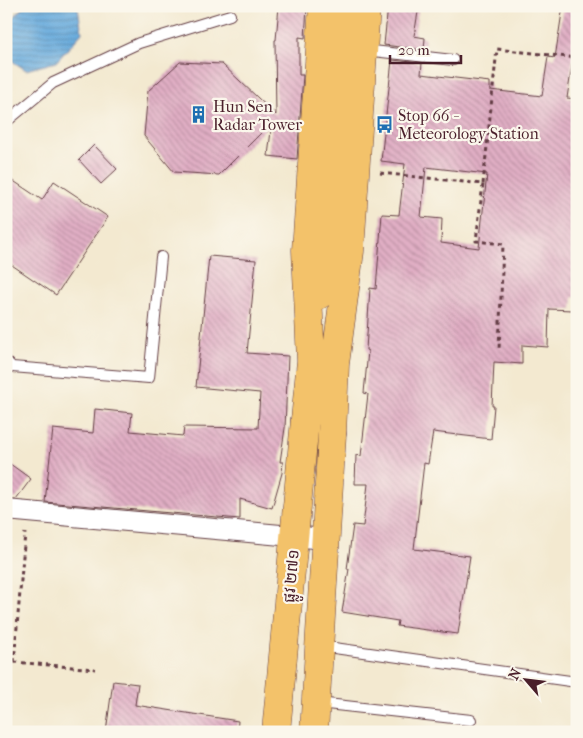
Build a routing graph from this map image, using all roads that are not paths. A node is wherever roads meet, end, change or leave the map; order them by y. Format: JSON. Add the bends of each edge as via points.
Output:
{"nodes":[{"id":1,"x":323,"y":6,"type":"edge"},
{"id":2,"x":344,"y":6,"type":"edge"},
{"id":3,"x":366,"y":6,"type":"edge"},
{"id":4,"x":230,"y":15,"type":"dead end"},
{"id":5,"x":363,"y":50,"type":"junction"},
{"id":6,"x":453,"y":60,"type":"dead end"},
{"id":7,"x":6,"y":122,"type":"edge"},
{"id":8,"x":161,"y":257,"type":"dead end"},
{"id":9,"x":310,"y":340,"type":"junction"},
{"id":10,"x":6,"y":361,"type":"edge"},
{"id":11,"x":6,"y":510,"type":"edge"},
{"id":12,"x":294,"y":536,"type":"junction"},
{"id":13,"x":325,"y":539,"type":"junction"},
{"id":14,"x":319,"y":646,"type":"junction"},
{"id":15,"x":577,"y":682,"type":"edge"},
{"id":16,"x":317,"y":703,"type":"junction"},
{"id":17,"x":471,"y":720,"type":"dead end"},
{"id":18,"x":276,"y":732,"type":"edge"},
{"id":19,"x":314,"y":732,"type":"edge"}],
"edges":[{"from":1,"to":9,"type":"main road","via":[[306,250]]},
{"from":2,"to":9,"type":"main road","via":[[327,249]]},
{"from":3,"to":5,"type":"main road","name":"ផ្លូវ ២៧១"},
{"from":4,"to":7,"type":"lane","via":[[138,43],[61,79]]},
{"from":5,"to":6,"type":"lane"},
{"from":5,"to":13,"type":"main road","name":"ផ្លូវ ២៧១","via":[[350,251],[335,364]]},
{"from":8,"to":10,"type":"lane","via":[[149,378],[12,367]]},
{"from":9,"to":12,"type":"main road","name":"ផ្លូវ ២៧១","via":[[311,361]]},
{"from":11,"to":12,"type":"street"},
{"from":12,"to":13,"type":"street"},
{"from":12,"to":18,"type":"main road","name":"ផ្លូវ ២៧១"},
{"from":13,"to":14,"type":"main road","name":"ផ្លូវ ២៧១"},
{"from":14,"to":15,"type":"lane"},
{"from":14,"to":16,"type":"main road","name":"ផ្លូវ ២៧១"},
{"from":16,"to":17,"type":"lane"},
{"from":16,"to":19,"type":"main road","name":"ផ្លូវ ២៧១"}]}
